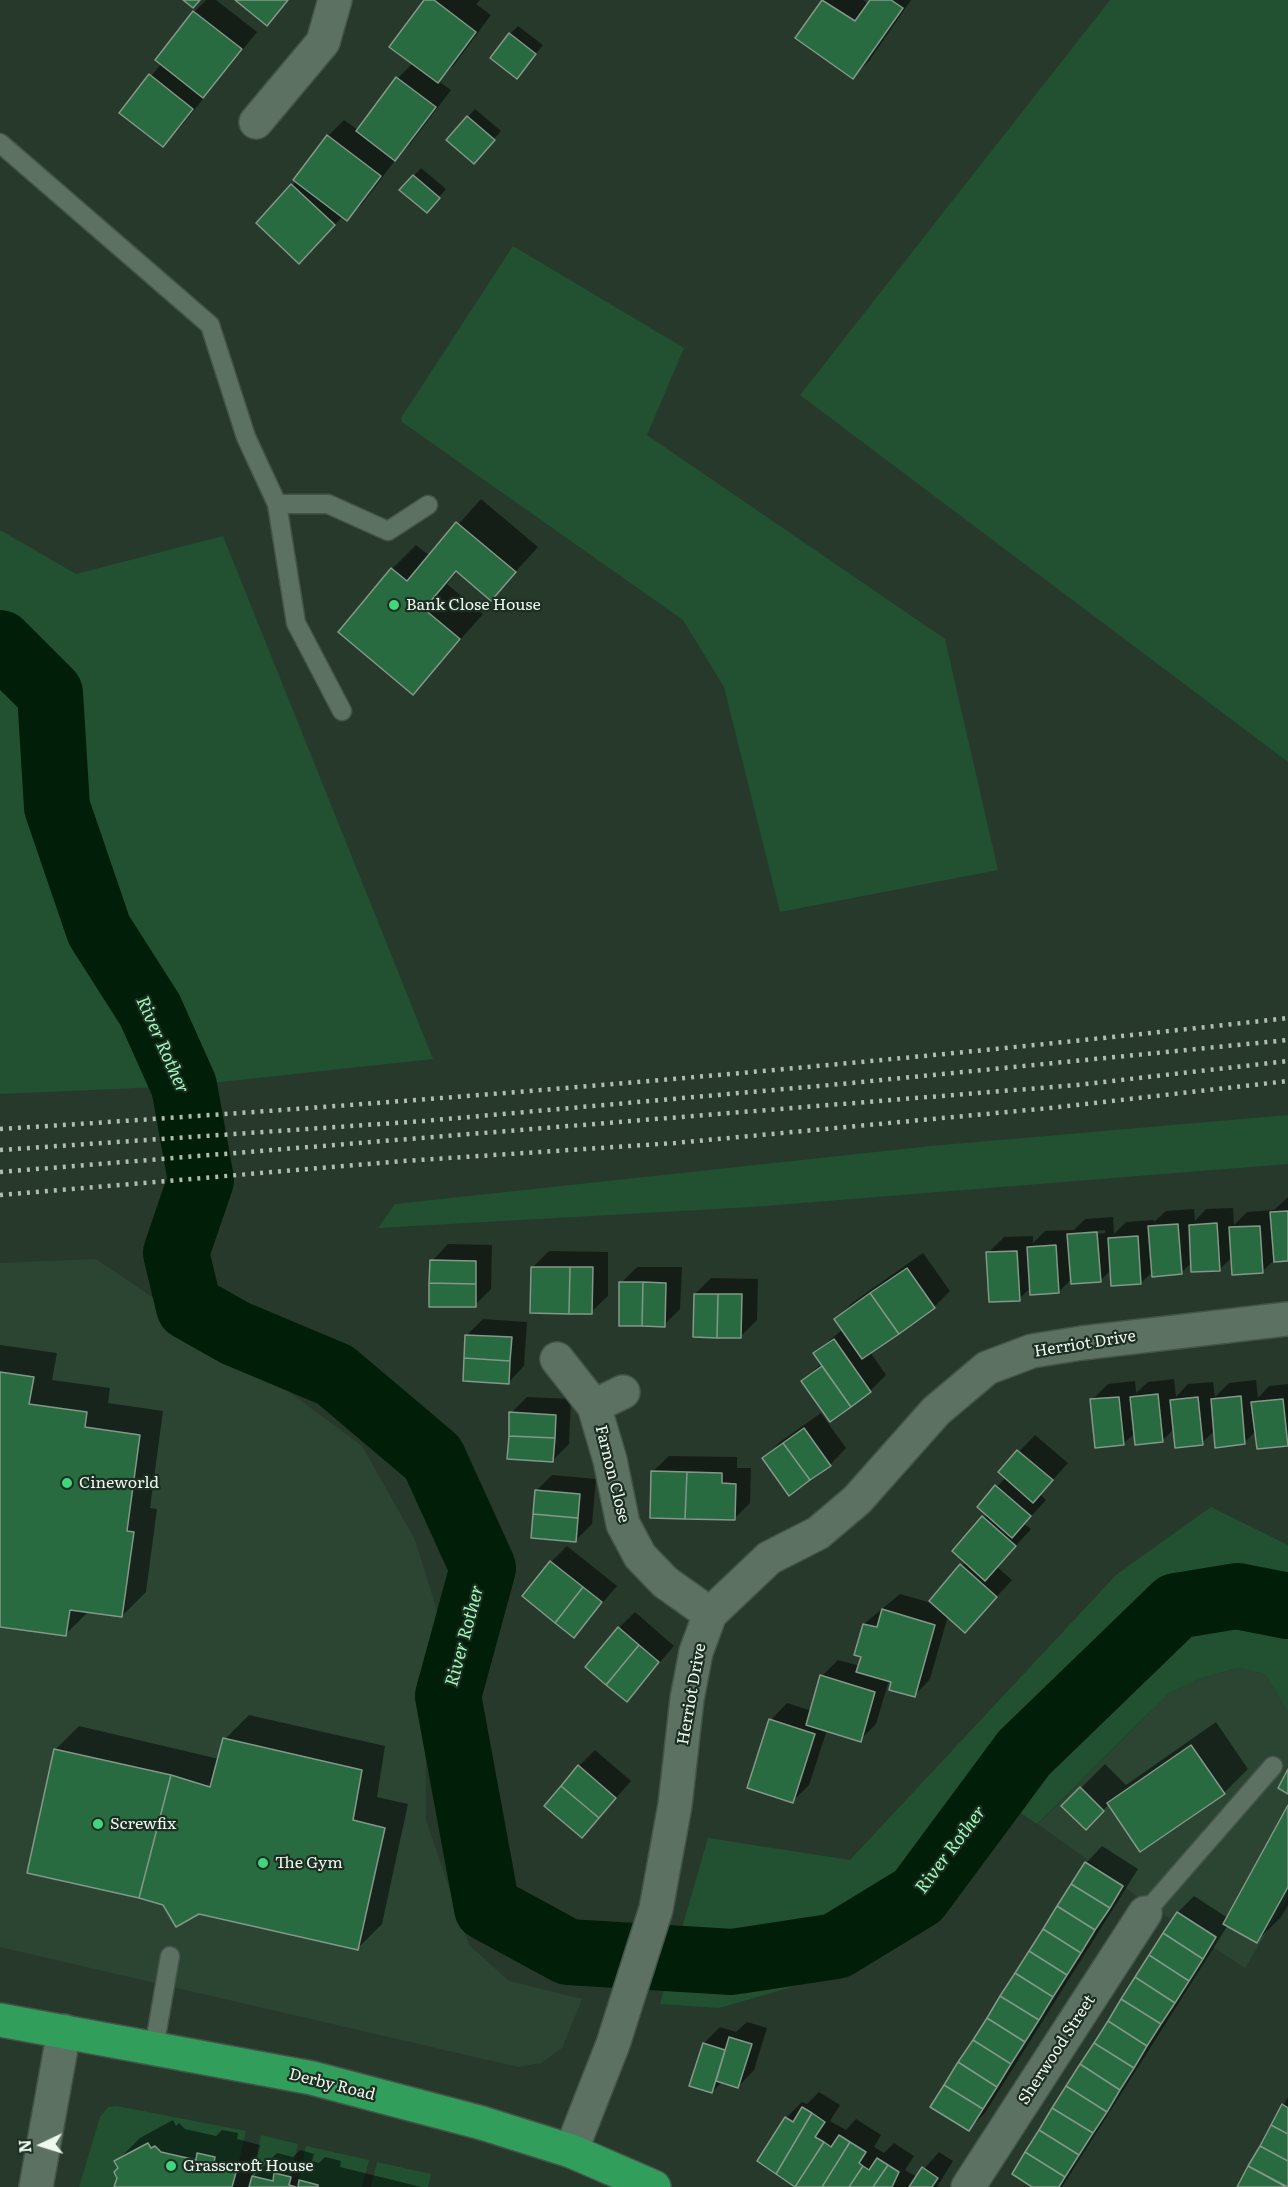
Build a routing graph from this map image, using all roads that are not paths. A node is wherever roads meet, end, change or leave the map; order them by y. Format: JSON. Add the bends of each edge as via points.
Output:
{"nodes":[{"id":1,"x":335,"y":0,"type":"edge"},
{"id":2,"x":255,"y":122,"type":"dead end"},
{"id":3,"x":0,"y":143,"type":"edge"},
{"id":4,"x":277,"y":504,"type":"junction"},
{"id":5,"x":428,"y":505,"type":"dead end"},
{"id":6,"x":342,"y":711,"type":"dead end"},
{"id":7,"x":1288,"y":1319,"type":"edge"},
{"id":8,"x":557,"y":1359,"type":"dead end"},
{"id":9,"x":710,"y":1614,"type":"junction"},
{"id":10,"x":1273,"y":1766,"type":"dead end"},
{"id":11,"x":1145,"y":1913,"type":"joint"},
{"id":12,"x":170,"y":1956,"type":"dead end"},
{"id":13,"x":0,"y":2020,"type":"edge"},
{"id":14,"x":64,"y":2031,"type":"junction"},
{"id":15,"x":154,"y":2048,"type":"junction"},
{"id":16,"x":571,"y":2151,"type":"junction"},
{"id":17,"x":36,"y":2187,"type":"edge"},
{"id":18,"x":654,"y":2187,"type":"edge"},
{"id":19,"x":968,"y":2187,"type":"edge"}],
"edges":[{"from":1,"to":2,"type":"street","via":[[323,42]]},
{"from":3,"to":4,"type":"lane","via":[[210,325],[246,437]]},
{"from":4,"to":5,"type":"lane","via":[[328,504],[388,531]]},
{"from":4,"to":6,"type":"lane","via":[[296,623]]},
{"from":7,"to":9,"type":"street","name":"Herriot Drive","via":[[1082,1342],[1032,1351],[987,1368],[936,1410],[857,1500],[818,1533],[769,1558]]},
{"from":8,"to":9,"type":"street","name":"Farnon Close","via":[[609,1399],[610,1460],[623,1524],[640,1556],[665,1582]]},
{"from":9,"to":16,"type":"street","name":"Herriot Drive","via":[[696,1652],[687,1699],[675,1805],[656,1909],[597,2090]]},
{"from":10,"to":11,"type":"lane"},
{"from":11,"to":19,"type":"street","name":"Sherwood Street"},
{"from":12,"to":15,"type":"lane"},
{"from":13,"to":14,"type":"highway","name":"Derby Road"},
{"from":14,"to":15,"type":"highway","name":"Derby Road"},
{"from":14,"to":17,"type":"street"},
{"from":15,"to":16,"type":"highway","name":"Derby Road","via":[[312,2078]]},
{"from":16,"to":18,"type":"highway","name":"Derby Road"}]}
